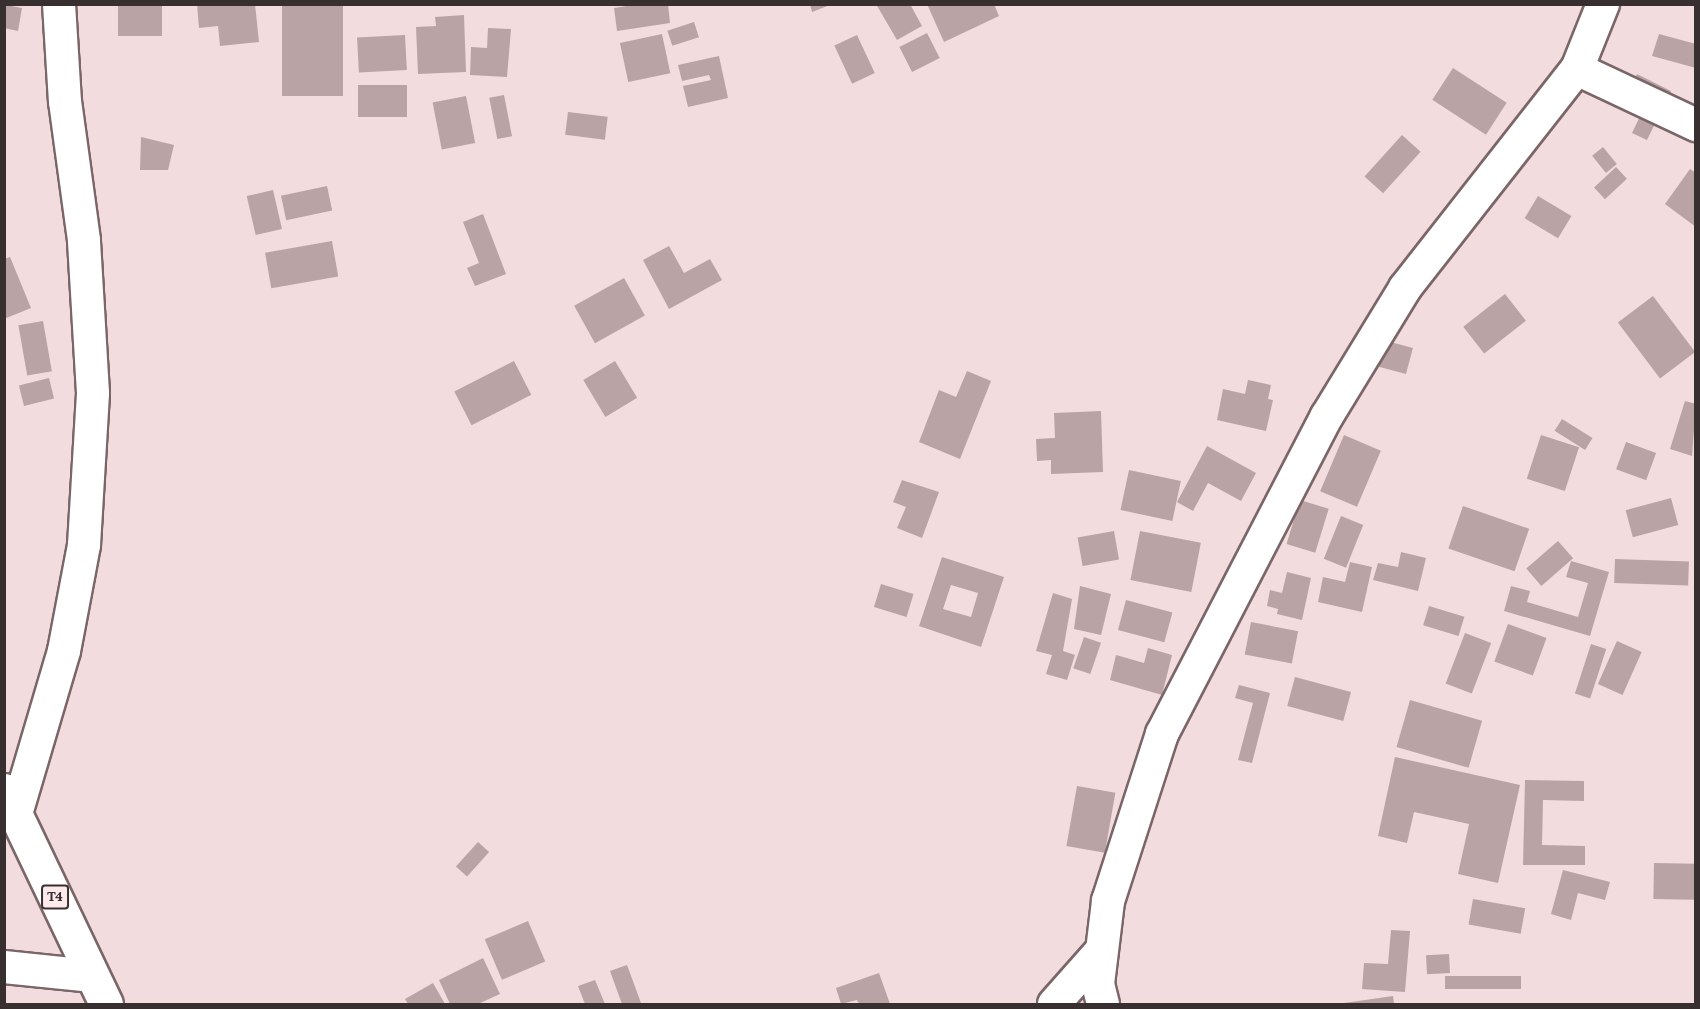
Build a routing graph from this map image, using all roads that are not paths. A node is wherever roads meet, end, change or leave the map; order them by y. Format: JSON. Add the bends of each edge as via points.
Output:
{"nodes":[{"id":1,"x":59,"y":4,"type":"edge"},
{"id":2,"x":1603,"y":4,"type":"edge"},
{"id":3,"x":1577,"y":69,"type":"junction"},
{"id":4,"x":1695,"y":125,"type":"edge"},
{"id":5,"x":10,"y":802,"type":"edge"},
{"id":6,"x":1102,"y":950,"type":"junction"},
{"id":7,"x":4,"y":967,"type":"edge"},
{"id":8,"x":91,"y":976,"type":"junction"},
{"id":9,"x":106,"y":1005,"type":"edge"},
{"id":10,"x":1054,"y":1005,"type":"edge"},
{"id":11,"x":1103,"y":1005,"type":"edge"}],
"edges":[{"from":1,"to":5,"type":"street","via":[[65,102],[84,240],[93,393],[80,566],[64,651]]},
{"from":2,"to":3,"type":"street"},
{"from":3,"to":4,"type":"street"},
{"from":3,"to":6,"type":"street","via":[[1405,288],[1327,416],[1162,734],[1108,901]]},
{"from":5,"to":8,"type":"highway","number":"T4"},
{"from":6,"to":10,"type":"street"},
{"from":6,"to":11,"type":"street","via":[[1098,984]]},
{"from":7,"to":8,"type":"street"},
{"from":8,"to":9,"type":"highway","number":"T4"}]}
